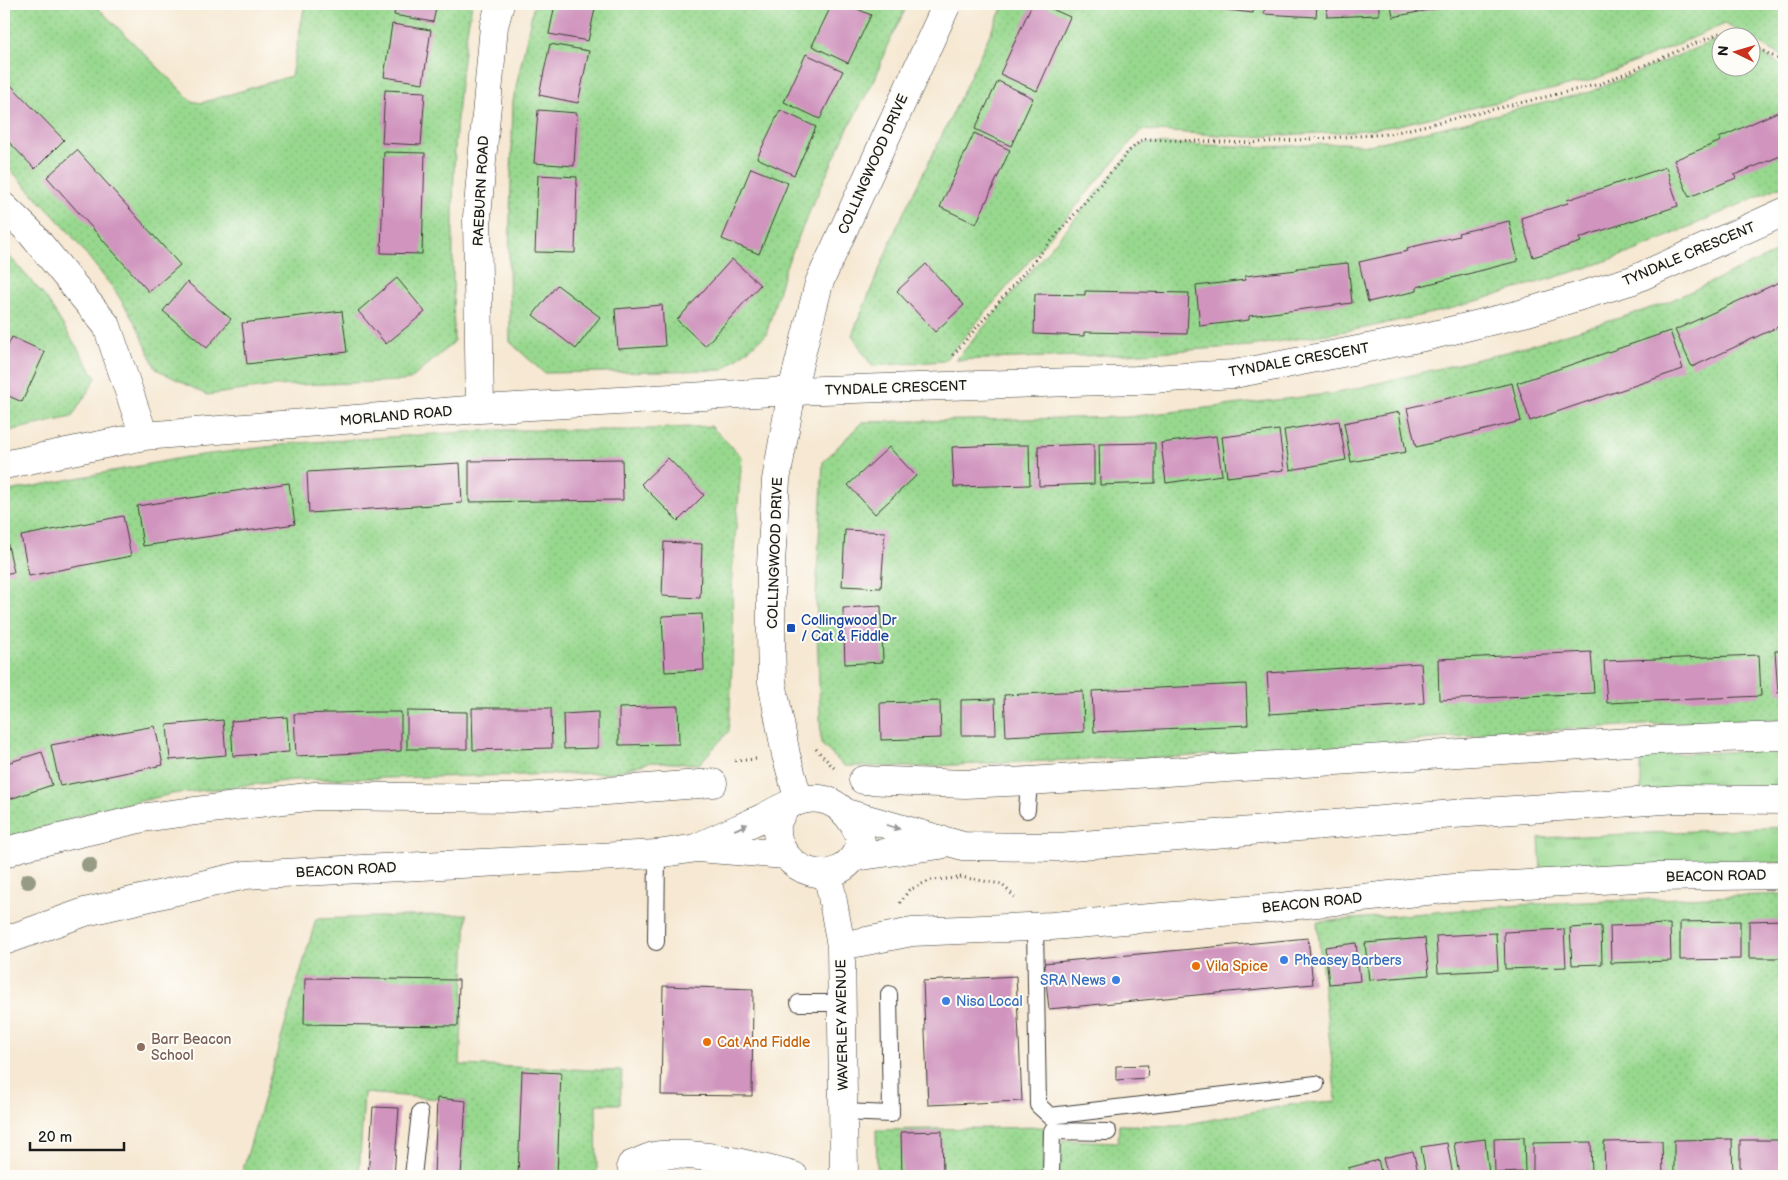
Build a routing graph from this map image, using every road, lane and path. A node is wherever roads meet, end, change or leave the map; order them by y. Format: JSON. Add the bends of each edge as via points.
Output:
{"nodes":[{"id":1,"x":500,"y":4,"type":"edge"},
{"id":2,"x":947,"y":4,"type":"edge"},
{"id":3,"x":1710,"y":37,"type":"edge"},
{"id":4,"x":1760,"y":49,"type":"edge"},
{"id":5,"x":1784,"y":62,"type":"edge"},
{"id":6,"x":4,"y":207,"type":"edge"},
{"id":7,"x":1784,"y":212,"type":"edge"},
{"id":8,"x":925,"y":388,"type":"junction"},
{"id":9,"x":792,"y":391,"type":"junction"},
{"id":10,"x":480,"y":409,"type":"junction"},
{"id":11,"x":144,"y":436,"type":"junction"},
{"id":12,"x":4,"y":465,"type":"edge"},
{"id":13,"x":1784,"y":736,"type":"edge"},
{"id":14,"x":786,"y":756,"type":"junction"},
{"id":15,"x":864,"y":780,"type":"joint"},
{"id":16,"x":1029,"y":781,"type":"junction"},
{"id":17,"x":713,"y":783,"type":"dead end"},
{"id":18,"x":1784,"y":800,"type":"edge"},
{"id":19,"x":792,"y":804,"type":"junction"},
{"id":20,"x":1027,"y":810,"type":"dead end"},
{"id":21,"x":846,"y":813,"type":"junction"},
{"id":22,"x":948,"y":844,"type":"junction"},
{"id":23,"x":696,"y":848,"type":"junction"},
{"id":24,"x":4,"y":854,"type":"edge"},
{"id":25,"x":657,"y":854,"type":"junction"},
{"id":26,"x":786,"y":855,"type":"junction"},
{"id":27,"x":855,"y":858,"type":"junction"},
{"id":28,"x":828,"y":874,"type":"junction"},
{"id":29,"x":1784,"y":875,"type":"edge"},
{"id":30,"x":960,"y":878,"type":"dead end"},
{"id":31,"x":1035,"y":926,"type":"junction"},
{"id":32,"x":892,"y":936,"type":"junction"},
{"id":33,"x":4,"y":941,"type":"edge"},
{"id":34,"x":656,"y":942,"type":"dead end"},
{"id":35,"x":841,"y":946,"type":"junction"},
{"id":36,"x":889,"y":994,"type":"dead end"},
{"id":37,"x":799,"y":1003,"type":"dead end"},
{"id":38,"x":842,"y":1003,"type":"junction"},
{"id":39,"x":1316,"y":1084,"type":"dead end"},
{"id":40,"x":843,"y":1112,"type":"junction"},
{"id":41,"x":420,"y":1113,"type":"dead end"},
{"id":42,"x":1108,"y":1132,"type":"dead end"},
{"id":43,"x":631,"y":1165,"type":"dead end"},
{"id":44,"x":413,"y":1176,"type":"edge"},
{"id":45,"x":794,"y":1176,"type":"edge"},
{"id":46,"x":844,"y":1176,"type":"edge"},
{"id":47,"x":1051,"y":1176,"type":"edge"}],
"edges":[{"from":1,"to":10,"type":"street","name":"RAEBURN ROAD","via":[[494,26],[477,218]]},
{"from":2,"to":9,"type":"street","name":"COLLINGWOOD DRIVE","via":[[819,283]]},
{"from":3,"to":8,"type":"path","via":[[1600,84],[1389,134],[1250,143],[1143,139],[1130,150]]},
{"from":4,"to":5,"type":"path"},
{"from":6,"to":11,"type":"street","via":[[30,232],[107,326]]},
{"from":7,"to":8,"type":"street","name":"TYNDALE CRESCENT","via":[[1633,280],[1524,313],[1428,336],[1234,374]]},
{"from":8,"to":9,"type":"street","name":"TYNDALE CRESCENT"},
{"from":9,"to":10,"type":"street","name":"MORLAND ROAD"},
{"from":9,"to":14,"type":"street","name":"COLLINGWOOD DRIVE","via":[[776,480],[771,564],[772,682]]},
{"from":10,"to":11,"type":"street","name":"MORLAND ROAD"},
{"from":11,"to":12,"type":"street","name":"MORLAND ROAD"},
{"from":13,"to":16,"type":"street","via":[[1650,740]]},
{"from":14,"to":15,"type":"path","via":[[817,749],[836,770]]},
{"from":14,"to":19,"type":"street","name":"COLLINGWOOD DRIVE"},
{"from":15,"to":16,"type":"street","via":[[966,784]]},
{"from":16,"to":20,"type":"lane"},
{"from":17,"to":24,"type":"street","via":[[514,805],[315,796],[148,817],[16,848]]},
{"from":18,"to":22,"type":"street","name":"BEACON ROAD","via":[[1679,799],[1059,847],[974,848]]},
{"from":19,"to":21,"type":"street","name":"BEACON ROAD","via":[[819,799]]},
{"from":23,"to":19,"type":"street","name":"BEACON ROAD","one_way":true},
{"from":19,"to":26,"type":"street","via":[[777,824],[778,840]]},
{"from":21,"to":22,"type":"street","name":"BEACON ROAD","one_way":true},
{"from":21,"to":27,"type":"street","name":"BEACON ROAD","via":[[861,841]]},
{"from":22,"to":27,"type":"street","name":"BEACON ROAD"},
{"from":23,"to":25,"type":"street","name":"BEACON ROAD"},
{"from":23,"to":26,"type":"street","name":"BEACON ROAD"},
{"from":25,"to":33,"type":"street","name":"BEACON ROAD","via":[[244,875],[85,912]]},
{"from":25,"to":34,"type":"lane"},
{"from":26,"to":28,"type":"street","name":"BEACON ROAD","via":[[800,867]]},
{"from":27,"to":28,"type":"street","name":"BEACON ROAD","via":[[843,869]]},
{"from":28,"to":35,"type":"street","name":"WAVERLEY AVENUE"},
{"from":29,"to":31,"type":"street","name":"BEACON ROAD","via":[[1656,877],[1454,888],[1271,908]]},
{"from":30,"to":32,"type":"path","via":[[931,880],[909,890],[896,910]]},
{"from":31,"to":32,"type":"street","name":"BEACON ROAD","via":[[912,932]]},
{"from":31,"to":39,"type":"lane","via":[[1038,1105],[1050,1116]]},
{"from":32,"to":35,"type":"street","name":"BEACON ROAD"},
{"from":35,"to":38,"type":"street","name":"WAVERLEY AVENUE"},
{"from":36,"to":40,"type":"lane","via":[[892,1114]]},
{"from":37,"to":38,"type":"lane"},
{"from":38,"to":40,"type":"street","name":"WAVERLEY AVENUE"},
{"from":40,"to":46,"type":"street","name":"WAVERLEY AVENUE"},
{"from":41,"to":44,"type":"lane"},
{"from":42,"to":47,"type":"lane","via":[[1052,1132]]},
{"from":43,"to":45,"type":"street","via":[[658,1154],[685,1155]]}]}
